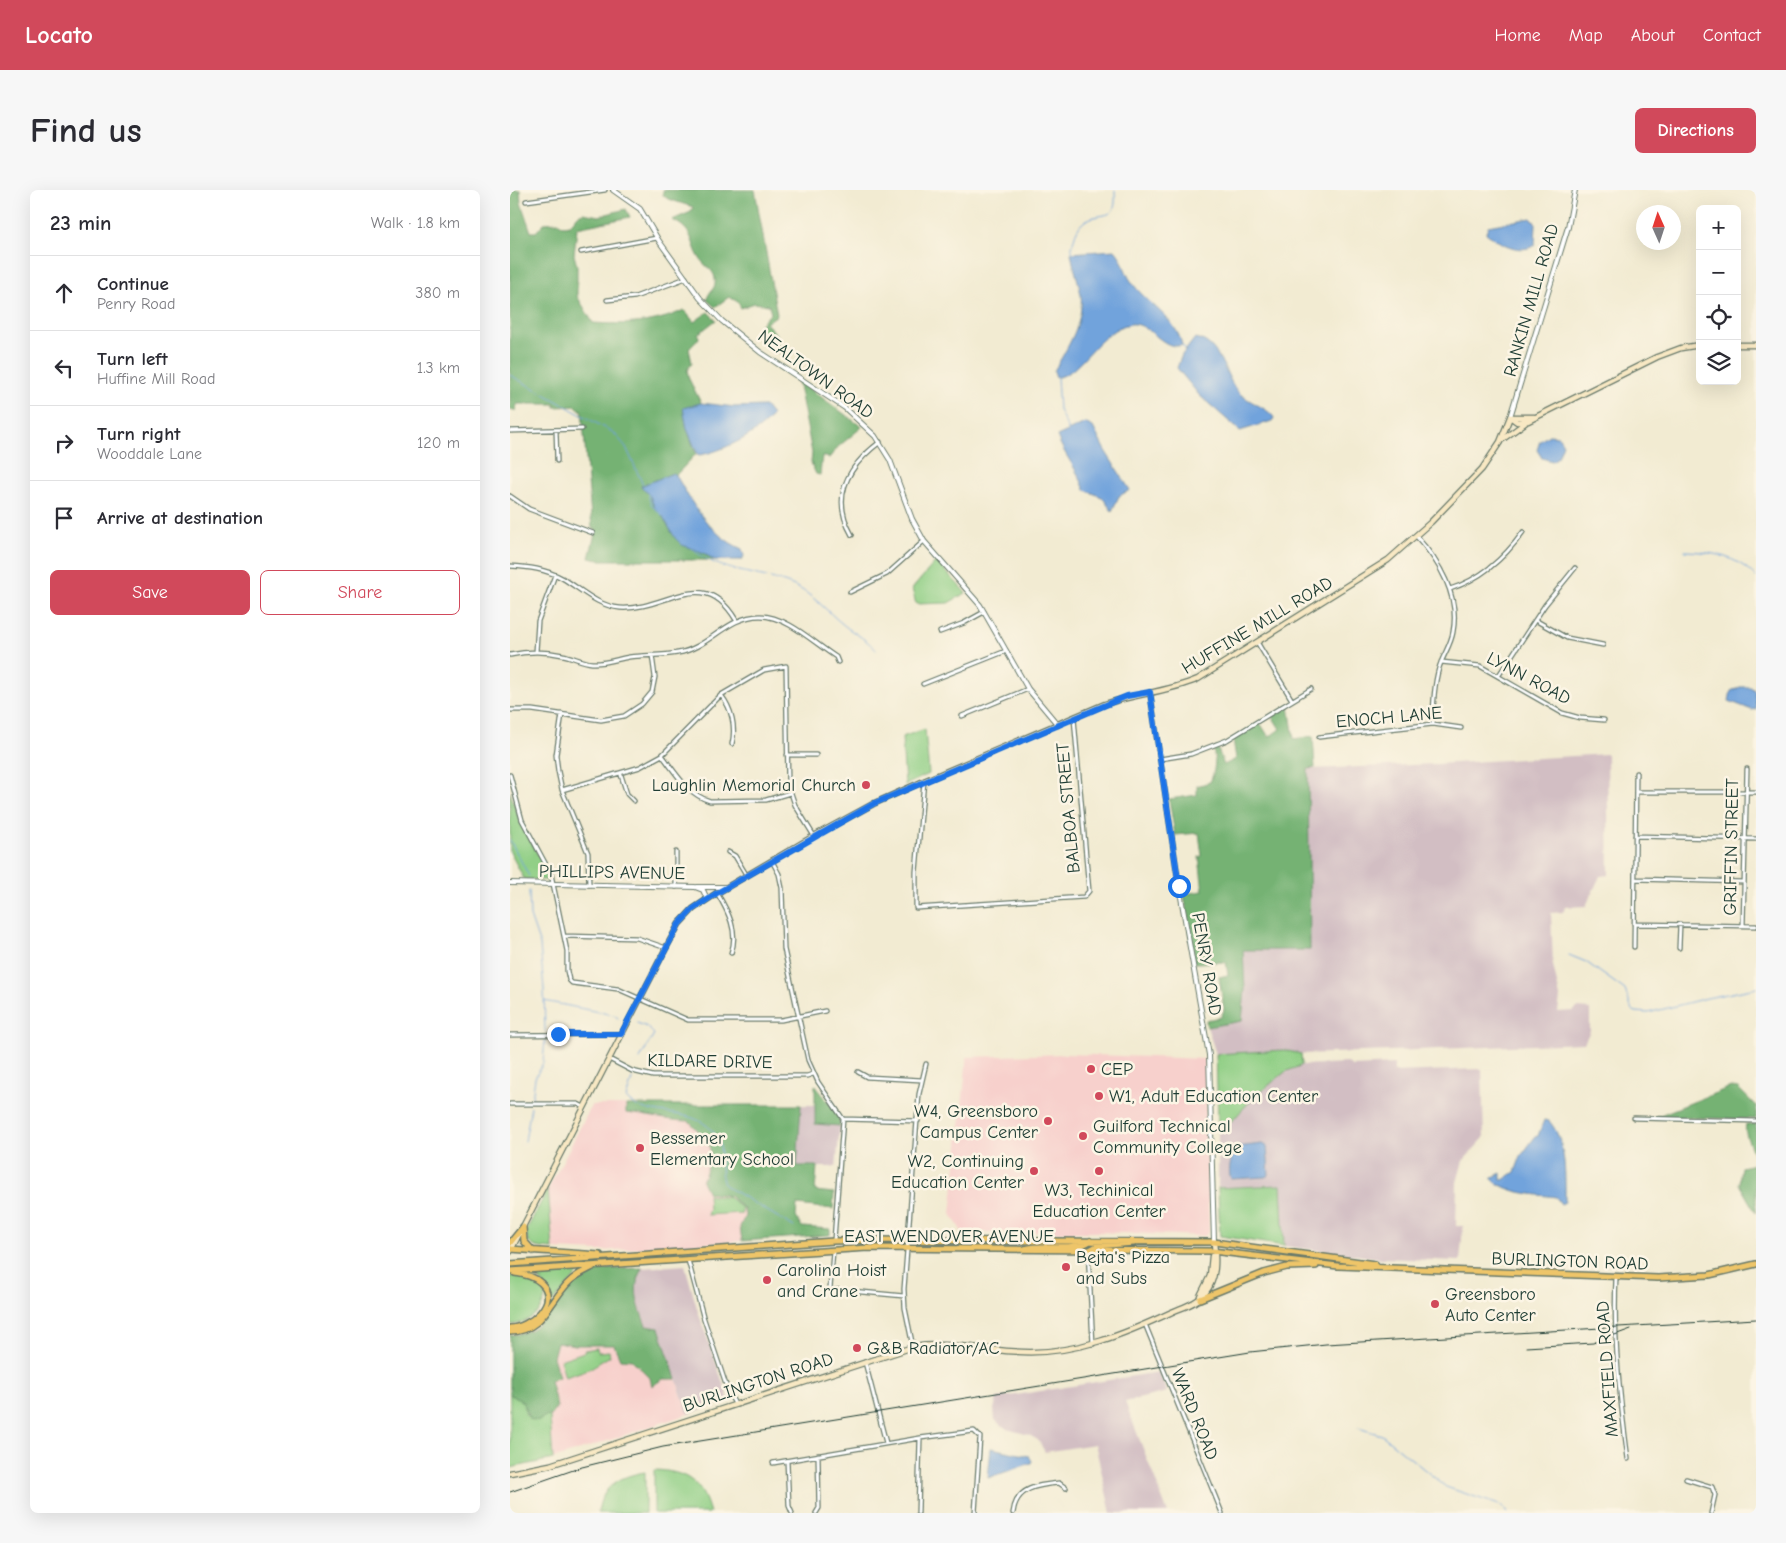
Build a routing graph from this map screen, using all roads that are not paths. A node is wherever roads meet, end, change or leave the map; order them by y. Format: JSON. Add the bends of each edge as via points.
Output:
{"nodes":[{"id":1,"x":605,"y":190,"type":"edge"},
{"id":2,"x":613,"y":190,"type":"edge"},
{"id":3,"x":1575,"y":190,"type":"edge"},
{"id":4,"x":526,"y":201,"type":"dead end"},
{"id":5,"x":657,"y":238,"type":"junction"},
{"id":6,"x":581,"y":252,"type":"dead end"},
{"id":7,"x":686,"y":278,"type":"junction"},
{"id":8,"x":607,"y":300,"type":"dead end"},
{"id":9,"x":1741,"y":345,"type":"edge"},
{"id":10,"x":1696,"y":346,"type":"edge"},
{"id":11,"x":1756,"y":346,"type":"edge"},
{"id":12,"x":1535,"y":417,"type":"junction"},
{"id":13,"x":1510,"y":418,"type":"junction"},
{"id":14,"x":1528,"y":421,"type":"junction"},
{"id":15,"x":582,"y":429,"type":"dead end"},
{"id":16,"x":556,"y":430,"type":"junction"},
{"id":17,"x":510,"y":432,"type":"edge"},
{"id":18,"x":880,"y":442,"type":"junction"},
{"id":19,"x":1500,"y":442,"type":"junction"},
{"id":20,"x":557,"y":461,"type":"dead end"},
{"id":21,"x":510,"y":496,"type":"edge"},
{"id":22,"x":1523,"y":532,"type":"dead end"},
{"id":23,"x":593,"y":533,"type":"dead end"},
{"id":24,"x":852,"y":536,"type":"dead end"},
{"id":25,"x":1416,"y":536,"type":"junction"},
{"id":26,"x":924,"y":541,"type":"junction"},
{"id":27,"x":510,"y":566,"type":"edge"},
{"id":28,"x":1576,"y":568,"type":"dead end"},
{"id":29,"x":555,"y":575,"type":"junction"},
{"id":30,"x":1450,"y":589,"type":"junction"},
{"id":31,"x":850,"y":592,"type":"dead end"},
{"id":32,"x":985,"y":612,"type":"junction"},
{"id":33,"x":736,"y":620,"type":"junction"},
{"id":34,"x":1535,"y":620,"type":"junction"},
{"id":35,"x":940,"y":632,"type":"dead end"},
{"id":36,"x":1257,"y":642,"type":"junction"},
{"id":37,"x":1603,"y":645,"type":"dead end"},
{"id":38,"x":1006,"y":651,"type":"junction"},
{"id":39,"x":536,"y":652,"type":"junction"},
{"id":40,"x":510,"y":655,"type":"edge"},
{"id":41,"x":652,"y":655,"type":"junction"},
{"id":42,"x":838,"y":662,"type":"dead end"},
{"id":43,"x":1441,"y":662,"type":"junction"},
{"id":44,"x":1499,"y":675,"type":"junction"},
{"id":45,"x":923,"y":684,"type":"dead end"},
{"id":46,"x":1028,"y":689,"type":"junction"},
{"id":47,"x":1311,"y":689,"type":"dead end"},
{"id":48,"x":1150,"y":692,"type":"junction"},
{"id":49,"x":721,"y":695,"type":"junction"},
{"id":50,"x":1292,"y":700,"type":"junction"},
{"id":51,"x":510,"y":710,"type":"edge"},
{"id":52,"x":562,"y":714,"type":"junction"},
{"id":53,"x":962,"y":716,"type":"dead end"},
{"id":54,"x":1074,"y":718,"type":"junction"},
{"id":55,"x":1604,"y":720,"type":"dead end"},
{"id":56,"x":1433,"y":724,"type":"junction"},
{"id":57,"x":1058,"y":725,"type":"junction"},
{"id":58,"x":1461,"y":728,"type":"dead end"},
{"id":59,"x":1319,"y":737,"type":"dead end"},
{"id":60,"x":732,"y":744,"type":"dead end"},
{"id":61,"x":662,"y":755,"type":"junction"},
{"id":62,"x":787,"y":755,"type":"junction"},
{"id":63,"x":816,"y":755,"type":"dead end"},
{"id":64,"x":1160,"y":759,"type":"junction"},
{"id":65,"x":1747,"y":769,"type":"dead end"},
{"id":66,"x":1636,"y":773,"type":"dead end"},
{"id":67,"x":510,"y":775,"type":"edge"},
{"id":68,"x":621,"y":775,"type":"junction"},
{"id":69,"x":924,"y":780,"type":"junction"},
{"id":70,"x":562,"y":790,"type":"junction"},
{"id":71,"x":1636,"y":792,"type":"junction"},
{"id":72,"x":1746,"y":792,"type":"junction"},
{"id":73,"x":1756,"y":792,"type":"edge"},
{"id":74,"x":790,"y":793,"type":"junction"},
{"id":75,"x":634,"y":801,"type":"dead end"},
{"id":76,"x":814,"y":836,"type":"junction"},
{"id":77,"x":1635,"y":836,"type":"junction"},
{"id":78,"x":1745,"y":839,"type":"junction"},
{"id":79,"x":1756,"y":839,"type":"edge"},
{"id":80,"x":676,"y":852,"type":"dead end"},
{"id":81,"x":728,"y":852,"type":"dead end"},
{"id":82,"x":772,"y":861,"type":"junction"},
{"id":83,"x":747,"y":876,"type":"junction"},
{"id":84,"x":1634,"y":879,"type":"junction"},
{"id":85,"x":1744,"y":882,"type":"junction"},
{"id":86,"x":510,"y":884,"type":"edge"},
{"id":87,"x":553,"y":884,"type":"junction"},
{"id":88,"x":589,"y":885,"type":"junction"},
{"id":89,"x":676,"y":887,"type":"junction"},
{"id":90,"x":728,"y":887,"type":"junction"},
{"id":91,"x":695,"y":888,"type":"junction"},
{"id":92,"x":717,"y":893,"type":"junction"},
{"id":93,"x":708,"y":899,"type":"junction"},
{"id":94,"x":1634,"y":924,"type":"junction"},
{"id":95,"x":1680,"y":924,"type":"junction"},
{"id":96,"x":1743,"y":926,"type":"junction"},
{"id":97,"x":1756,"y":926,"type":"edge"},
{"id":98,"x":564,"y":936,"type":"junction"},
{"id":99,"x":1634,"y":947,"type":"dead end"},
{"id":100,"x":666,"y":948,"type":"junction"},
{"id":101,"x":1680,"y":948,"type":"dead end"},
{"id":102,"x":731,"y":953,"type":"dead end"},
{"id":103,"x":639,"y":999,"type":"junction"},
{"id":104,"x":825,"y":1011,"type":"dead end"},
{"id":105,"x":799,"y":1017,"type":"junction"},
{"id":106,"x":621,"y":1034,"type":"junction"},
{"id":107,"x":510,"y":1035,"type":"edge"},
{"id":108,"x":609,"y":1058,"type":"junction"},
{"id":109,"x":926,"y":1064,"type":"dead end"},
{"id":110,"x":858,"y":1072,"type":"dead end"},
{"id":111,"x":814,"y":1074,"type":"junction"},
{"id":112,"x":922,"y":1080,"type":"junction"},
{"id":113,"x":510,"y":1104,"type":"edge"},
{"id":114,"x":584,"y":1107,"type":"junction"},
{"id":115,"x":1634,"y":1118,"type":"dead end"},
{"id":116,"x":843,"y":1119,"type":"junction"},
{"id":117,"x":918,"y":1121,"type":"junction"},
{"id":118,"x":1756,"y":1121,"type":"edge"},
{"id":119,"x":523,"y":1227,"type":"junction"},
{"id":120,"x":834,"y":1240,"type":"junction"},
{"id":121,"x":909,"y":1240,"type":"junction"},
{"id":122,"x":1090,"y":1241,"type":"junction"},
{"id":123,"x":1140,"y":1242,"type":"junction"},
{"id":124,"x":1214,"y":1242,"type":"junction"},
{"id":125,"x":510,"y":1243,"type":"edge"},
{"id":126,"x":908,"y":1249,"type":"junction"},
{"id":127,"x":510,"y":1250,"type":"edge"},
{"id":128,"x":833,"y":1250,"type":"junction"},
{"id":129,"x":1020,"y":1250,"type":"junction"},
{"id":130,"x":533,"y":1251,"type":"junction"},
{"id":131,"x":1088,"y":1251,"type":"junction"},
{"id":132,"x":1214,"y":1252,"type":"junction"},
{"id":133,"x":626,"y":1256,"type":"junction"},
{"id":134,"x":688,"y":1260,"type":"junction"},
{"id":135,"x":510,"y":1264,"type":"edge"},
{"id":136,"x":1756,"y":1264,"type":"edge"},
{"id":137,"x":596,"y":1266,"type":"junction"},
{"id":138,"x":1338,"y":1266,"type":"junction"},
{"id":139,"x":1383,"y":1266,"type":"junction"},
{"id":140,"x":510,"y":1272,"type":"edge"},
{"id":141,"x":1616,"y":1276,"type":"junction"},
{"id":142,"x":904,"y":1296,"type":"junction"},
{"id":143,"x":1200,"y":1299,"type":"junction"},
{"id":144,"x":1189,"y":1304,"type":"junction"},
{"id":145,"x":1145,"y":1324,"type":"junction"},
{"id":146,"x":510,"y":1328,"type":"edge"},
{"id":147,"x":510,"y":1332,"type":"edge"},
{"id":148,"x":1093,"y":1344,"type":"junction"},
{"id":149,"x":913,"y":1347,"type":"junction"},
{"id":150,"x":865,"y":1362,"type":"junction"},
{"id":151,"x":735,"y":1404,"type":"junction"},
{"id":152,"x":920,"y":1438,"type":"junction"},
{"id":153,"x":886,"y":1444,"type":"junction"},
{"id":154,"x":818,"y":1455,"type":"junction"},
{"id":155,"x":1628,"y":1459,"type":"dead end"},
{"id":156,"x":787,"y":1461,"type":"junction"},
{"id":157,"x":772,"y":1463,"type":"dead end"},
{"id":158,"x":512,"y":1473,"type":"edge"},
{"id":159,"x":510,"y":1478,"type":"edge"},
{"id":160,"x":1686,"y":1479,"type":"dead end"},
{"id":161,"x":1066,"y":1488,"type":"dead end"},
{"id":162,"x":792,"y":1513,"type":"edge"},
{"id":163,"x":816,"y":1513,"type":"edge"},
{"id":164,"x":918,"y":1513,"type":"edge"},
{"id":165,"x":974,"y":1513,"type":"edge"},
{"id":166,"x":1013,"y":1513,"type":"edge"},
{"id":167,"x":1222,"y":1513,"type":"edge"},
{"id":168,"x":1711,"y":1513,"type":"edge"}],
"edges":[{"from":1,"to":4,"type":"street"},
{"from":2,"to":5,"type":"street","name":"NEALTOWN ROAD","via":[[640,209]]},
{"from":3,"to":13,"type":"street","name":"RANKIN MILL ROAD","via":[[1568,227]]},
{"from":5,"to":6,"type":"street"},
{"from":5,"to":7,"type":"street","name":"NEALTOWN ROAD"},
{"from":7,"to":8,"type":"street","via":[[635,297]]},
{"from":7,"to":18,"type":"street","name":"NEALTOWN ROAD","via":[[722,322],[760,352],[845,408]]},
{"from":9,"to":11,"type":"main road"},
{"from":10,"to":12,"type":"main road","via":[[1667,352]]},
{"from":12,"to":13,"type":"main road"},
{"from":12,"to":14,"type":"main road"},
{"from":13,"to":14,"type":"main road","via":[[1517,422]]},
{"from":13,"to":19,"type":"main road","name":"HUFFINE MILL ROAD"},
{"from":14,"to":19,"type":"main road"},
{"from":15,"to":16,"type":"street"},
{"from":16,"to":17,"type":"street"},
{"from":16,"to":20,"type":"street"},
{"from":18,"to":24,"type":"street","via":[[858,460],[846,482],[844,510]]},
{"from":18,"to":26,"type":"street","name":"NEALTOWN ROAD"},
{"from":19,"to":25,"type":"main road","name":"HUFFINE MILL ROAD","via":[[1469,483]]},
{"from":21,"to":23,"type":"street","via":[[529,509]]},
{"from":22,"to":30,"type":"street","via":[[1490,568],[1469,582]]},
{"from":25,"to":30,"type":"street","via":[[1437,563]]},
{"from":25,"to":36,"type":"main road","name":"HUFFINE MILL ROAD","via":[[1368,574]]},
{"from":26,"to":31,"type":"street","via":[[887,574]]},
{"from":26,"to":32,"type":"street","name":"NEALTOWN ROAD"},
{"from":27,"to":29,"type":"street","via":[[536,568]]},
{"from":28,"to":34,"type":"street"},
{"from":29,"to":33,"type":"street","via":[[596,600],[619,608],[648,605],[679,594],[700,592],[721,601]]},
{"from":29,"to":39,"type":"street","via":[[538,621]]},
{"from":30,"to":43,"type":"street","via":[[1454,629]]},
{"from":32,"to":35,"type":"street"},
{"from":32,"to":38,"type":"street","name":"NEALTOWN ROAD"},
{"from":33,"to":41,"type":"street","via":[[687,651]]},
{"from":33,"to":42,"type":"street","via":[[759,616],[778,620],[836,657]]},
{"from":34,"to":37,"type":"street","via":[[1568,638]]},
{"from":34,"to":44,"type":"street"},
{"from":36,"to":48,"type":"main road","name":"HUFFINE MILL ROAD","via":[[1185,685]]},
{"from":36,"to":50,"type":"street"},
{"from":38,"to":45,"type":"street"},
{"from":38,"to":46,"type":"street","name":"NEALTOWN ROAD"},
{"from":39,"to":40,"type":"street"},
{"from":39,"to":41,"type":"street","via":[[564,655],[591,663]]},
{"from":41,"to":52,"type":"street","via":[[655,677],[652,692],[634,710],[601,720]]},
{"from":43,"to":44,"type":"street","name":"LYNN ROAD","via":[[1480,666]]},
{"from":43,"to":56,"type":"street"},
{"from":44,"to":55,"type":"street","name":"LYNN ROAD","via":[[1562,713]]},
{"from":46,"to":53,"type":"street"},
{"from":46,"to":57,"type":"street","name":"NEALTOWN ROAD"},
{"from":47,"to":50,"type":"street"},
{"from":48,"to":54,"type":"main road","name":"HUFFINE MILL ROAD","via":[[1112,701]]},
{"from":48,"to":64,"type":"street","name":"PENRY ROAD"},
{"from":49,"to":60,"type":"street","via":[[730,710]]},
{"from":49,"to":61,"type":"street"},
{"from":49,"to":62,"type":"street","via":[[764,670],[786,666]]},
{"from":50,"to":64,"type":"street","via":[[1259,723],[1208,749]]},
{"from":51,"to":52,"type":"street"},
{"from":52,"to":70,"type":"street","via":[[556,755]]},
{"from":54,"to":57,"type":"main road","name":"HUFFINE MILL ROAD"},
{"from":54,"to":69,"type":"street","name":"BALBOA STREET","via":[[1087,895],[916,908]]},
{"from":56,"to":58,"type":"street","name":"ENOCH LANE"},
{"from":56,"to":59,"type":"street","name":"ENOCH LANE"},
{"from":57,"to":69,"type":"main road","name":"HUFFINE MILL ROAD"},
{"from":61,"to":68,"type":"street"},
{"from":61,"to":74,"type":"street","via":[[694,794],[702,799],[766,800]]},
{"from":62,"to":63,"type":"street"},
{"from":62,"to":74,"type":"street"},
{"from":64,"to":124,"type":"street","name":"PENRY ROAD","via":[[1210,1064]]},
{"from":65,"to":72,"type":"street","name":"GRIFFIN STREET"},
{"from":66,"to":71,"type":"street"},
{"from":67,"to":87,"type":"street","via":[[522,820],[551,874]]},
{"from":68,"to":70,"type":"street"},
{"from":68,"to":75,"type":"street","via":[[627,794]]},
{"from":69,"to":76,"type":"main road","name":"HUFFINE MILL ROAD"},
{"from":70,"to":88,"type":"street","via":[[588,853]]},
{"from":71,"to":72,"type":"street"},
{"from":71,"to":77,"type":"street"},
{"from":72,"to":73,"type":"street"},
{"from":72,"to":78,"type":"street","name":"GRIFFIN STREET"},
{"from":74,"to":76,"type":"street"},
{"from":76,"to":82,"type":"main road","name":"HUFFINE MILL ROAD"},
{"from":77,"to":78,"type":"street"},
{"from":77,"to":84,"type":"street"},
{"from":78,"to":79,"type":"street"},
{"from":78,"to":85,"type":"street","name":"GRIFFIN STREET"},
{"from":80,"to":89,"type":"street"},
{"from":81,"to":83,"type":"street","via":[[735,856]]},
{"from":82,"to":83,"type":"main road","name":"HUFFINE MILL ROAD"},
{"from":82,"to":105,"type":"street","via":[[782,888],[784,949]]},
{"from":83,"to":90,"type":"main road","name":"HUFFINE MILL ROAD"},
{"from":84,"to":85,"type":"street"},
{"from":84,"to":94,"type":"street"},
{"from":85,"to":96,"type":"street","name":"GRIFFIN STREET"},
{"from":86,"to":87,"type":"street","name":"PHILLIPS AVENUE"},
{"from":87,"to":88,"type":"street","name":"PHILLIPS AVENUE"},
{"from":87,"to":98,"type":"street"},
{"from":88,"to":89,"type":"street","name":"PHILLIPS AVENUE"},
{"from":89,"to":91,"type":"street","name":"PHILLIPS AVENUE"},
{"from":90,"to":91,"type":"street"},
{"from":90,"to":92,"type":"main road","name":"HUFFINE MILL ROAD"},
{"from":91,"to":93,"type":"street","name":"PHILLIPS AVENUE","via":[[703,890]]},
{"from":92,"to":93,"type":"main road","name":"HUFFINE MILL ROAD"},
{"from":92,"to":102,"type":"street","via":[[734,930]]},
{"from":93,"to":100,"type":"main road","name":"HUFFINE MILL ROAD","via":[[679,924]]},
{"from":94,"to":95,"type":"street"},
{"from":94,"to":99,"type":"street"},
{"from":95,"to":96,"type":"street"},
{"from":95,"to":101,"type":"street"},
{"from":96,"to":97,"type":"street"},
{"from":98,"to":100,"type":"street","via":[[636,938]]},
{"from":98,"to":103,"type":"street","via":[[569,980],[576,985],[618,989]]},
{"from":100,"to":103,"type":"main road","name":"HUFFINE MILL ROAD"},
{"from":103,"to":105,"type":"street","via":[[688,1020],[781,1020]]},
{"from":103,"to":106,"type":"main road","name":"HUFFINE MILL ROAD"},
{"from":104,"to":105,"type":"street"},
{"from":105,"to":111,"type":"street"},
{"from":106,"to":107,"type":"street"},
{"from":106,"to":108,"type":"main road","name":"HUFFINE MILL ROAD"},
{"from":108,"to":111,"type":"street","name":"KILDARE DRIVE","via":[[639,1074],[653,1076]]},
{"from":108,"to":114,"type":"main road","name":"HUFFINE MILL ROAD"},
{"from":109,"to":112,"type":"street"},
{"from":110,"to":112,"type":"street","via":[[866,1076]]},
{"from":111,"to":116,"type":"street"},
{"from":112,"to":117,"type":"street"},
{"from":113,"to":114,"type":"street","via":[[578,1104]]},
{"from":114,"to":119,"type":"main road","name":"HUFFINE MILL ROAD"},
{"from":115,"to":118,"type":"street"},
{"from":116,"to":117,"type":"street"},
{"from":116,"to":120,"type":"street"},
{"from":117,"to":121,"type":"street"},
{"from":119,"to":125,"type":"highway"},
{"from":119,"to":127,"type":"main road","name":"HUFFINE MILL ROAD"},
{"from":119,"to":130,"type":"highway","via":[[524,1241]]},
{"from":120,"to":121,"type":"highway","name":"EAST WENDOVER AVENUE"},
{"from":120,"to":133,"type":"highway","name":"EAST WENDOVER AVENUE"},
{"from":121,"to":122,"type":"highway","name":"EAST WENDOVER AVENUE"},
{"from":121,"to":126,"type":"street"},
{"from":122,"to":123,"type":"highway","name":"EAST WENDOVER AVENUE"},
{"from":122,"to":129,"type":"highway","via":[[1084,1245],[1033,1246]]},
{"from":123,"to":124,"type":"highway","name":"EAST WENDOVER AVENUE"},
{"from":123,"to":131,"type":"highway","via":[[1128,1246],[1097,1246]]},
{"from":124,"to":132,"type":"main road","name":"BURLINGTON ROAD"},
{"from":124,"to":139,"type":"highway","name":"EAST WENDOVER AVENUE"},
{"from":126,"to":128,"type":"highway","name":"EAST WENDOVER AVENUE"},
{"from":126,"to":129,"type":"highway","name":"EAST WENDOVER AVENUE"},
{"from":126,"to":142,"type":"street"},
{"from":127,"to":130,"type":"highway"},
{"from":128,"to":134,"type":"highway","name":"EAST WENDOVER AVENUE"},
{"from":128,"to":142,"type":"street","via":[[830,1290]]},
{"from":129,"to":131,"type":"highway","name":"EAST WENDOVER AVENUE"},
{"from":130,"to":133,"type":"highway"},
{"from":131,"to":132,"type":"highway","name":"EAST WENDOVER AVENUE"},
{"from":131,"to":148,"type":"street"},
{"from":132,"to":138,"type":"highway","name":"EAST WENDOVER AVENUE"},
{"from":132,"to":143,"type":"main road","name":"BURLINGTON ROAD","via":[[1213,1278]]},
{"from":132,"to":144,"type":"main road","name":"BURLINGTON ROAD","via":[[1208,1282]]},
{"from":133,"to":135,"type":"highway","name":"EAST WENDOVER AVENUE"},
{"from":134,"to":137,"type":"highway","name":"EAST WENDOVER AVENUE"},
{"from":134,"to":151,"type":"street","via":[[718,1362]]},
{"from":136,"to":141,"type":"highway","name":"BURLINGTON ROAD","via":[[1688,1277]]},
{"from":137,"to":140,"type":"highway","name":"EAST WENDOVER AVENUE"},
{"from":137,"to":147,"type":"highway","via":[[566,1284],[535,1325],[523,1331]]},
{"from":138,"to":139,"type":"highway","name":"EAST WENDOVER AVENUE"},
{"from":138,"to":143,"type":"highway","via":[[1304,1266],[1272,1271]]},
{"from":139,"to":141,"type":"highway","name":"BURLINGTON ROAD"},
{"from":140,"to":146,"type":"highway","via":[[533,1277],[543,1284],[546,1291],[545,1306],[537,1317],[525,1325]]},
{"from":141,"to":155,"type":"street","name":"MAXFIELD ROAD","via":[[1617,1354]]},
{"from":142,"to":149,"type":"street"},
{"from":143,"to":144,"type":"main road","name":"BURLINGTON ROAD"},
{"from":144,"to":145,"type":"main road","name":"BURLINGTON ROAD"},
{"from":145,"to":148,"type":"main road","name":"BURLINGTON ROAD"},
{"from":145,"to":167,"type":"street","name":"WARD ROAD"},
{"from":148,"to":149,"type":"main road","name":"BURLINGTON ROAD","via":[[1023,1352],[947,1345]]},
{"from":149,"to":150,"type":"main road","name":"BURLINGTON ROAD"},
{"from":150,"to":151,"type":"main road","name":"BURLINGTON ROAD"},
{"from":150,"to":153,"type":"street"},
{"from":151,"to":158,"type":"main road","name":"BURLINGTON ROAD","via":[[550,1465]]},
{"from":152,"to":153,"type":"street"},
{"from":152,"to":164,"type":"street"},
{"from":152,"to":165,"type":"street","via":[[969,1430],[978,1433]]},
{"from":153,"to":154,"type":"street"},
{"from":154,"to":156,"type":"street"},
{"from":154,"to":163,"type":"street","via":[[819,1508]]},
{"from":156,"to":157,"type":"street"},
{"from":156,"to":162,"type":"street"},
{"from":158,"to":159,"type":"street"},
{"from":160,"to":168,"type":"street","via":[[1712,1487],[1715,1495]]},
{"from":161,"to":166,"type":"street","via":[[1059,1483],[1028,1488],[1018,1498]]}]}
